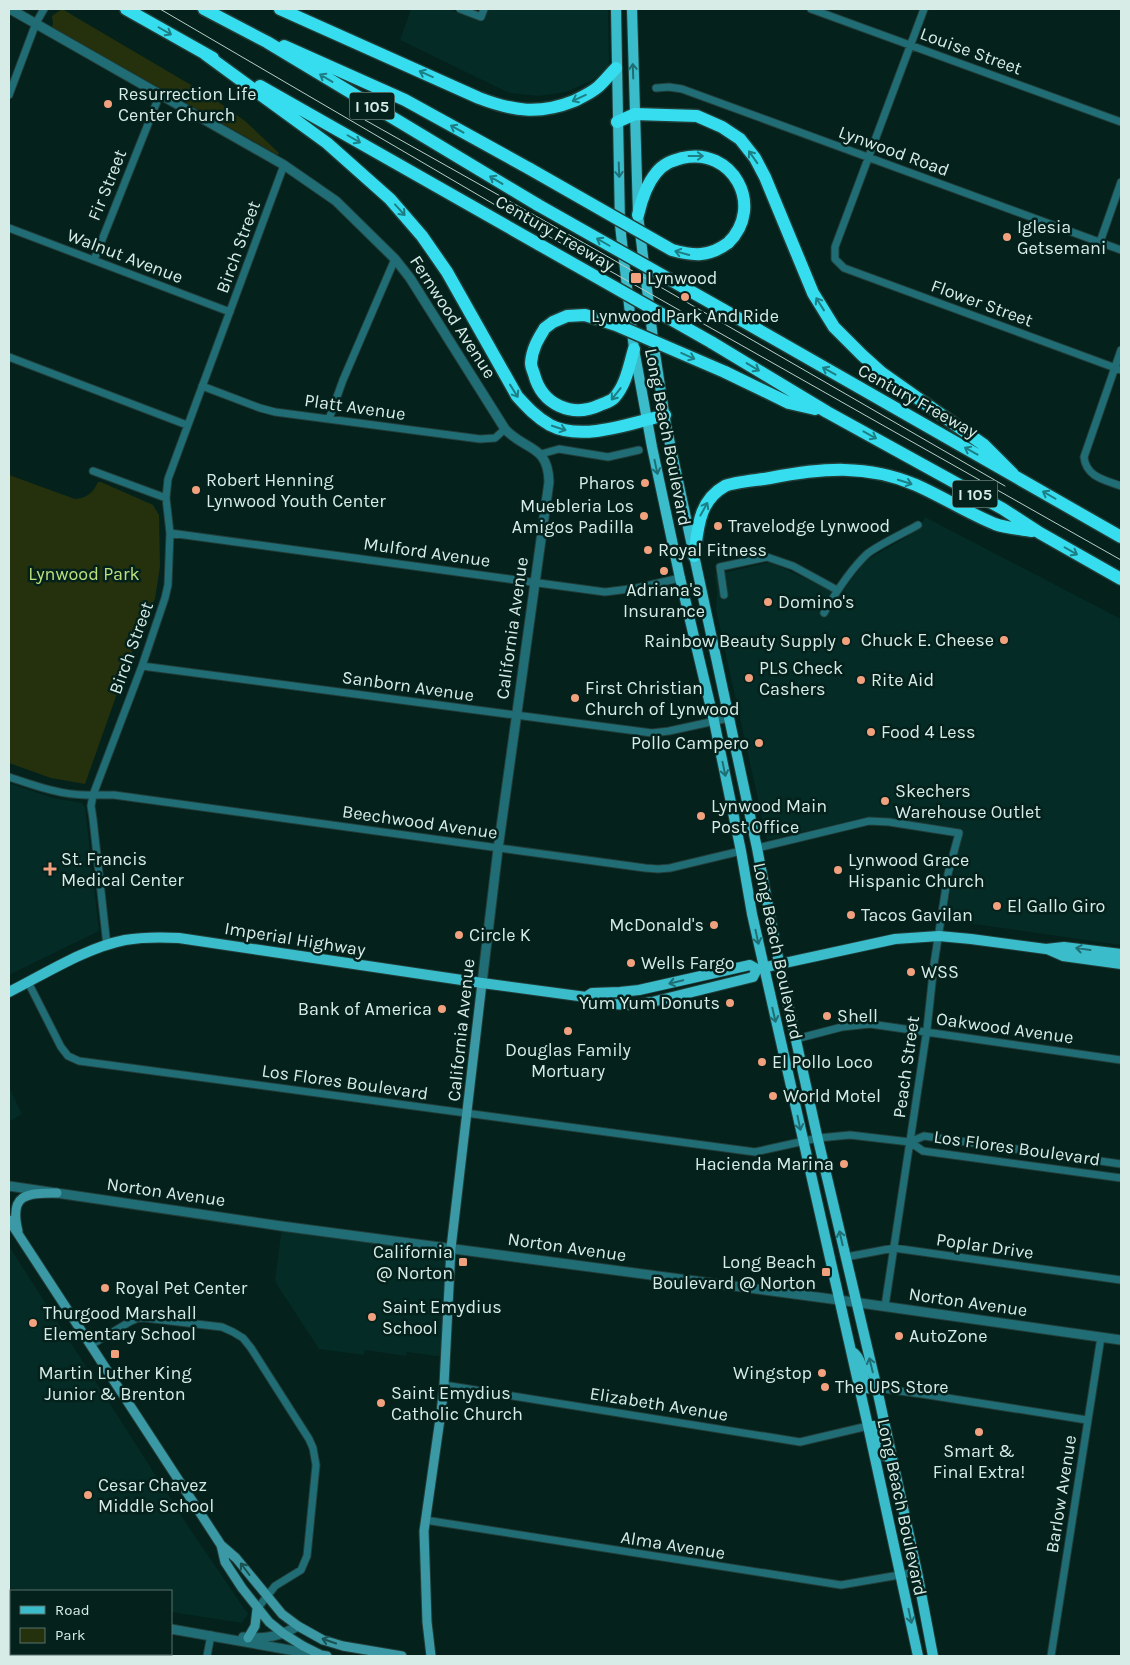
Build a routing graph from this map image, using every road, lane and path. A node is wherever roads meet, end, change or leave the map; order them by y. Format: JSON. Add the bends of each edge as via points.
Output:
{"nodes":[{"id":1,"x":10,"y":9,"type":"edge"},
{"id":2,"x":44,"y":9,"type":"edge"},
{"id":3,"x":126,"y":9,"type":"edge"},
{"id":4,"x":204,"y":9,"type":"edge"},
{"id":5,"x":280,"y":9,"type":"edge"},
{"id":6,"x":460,"y":9,"type":"edge"},
{"id":7,"x":484,"y":9,"type":"edge"},
{"id":8,"x":616,"y":9,"type":"edge"},
{"id":9,"x":632,"y":9,"type":"edge"},
{"id":10,"x":811,"y":9,"type":"edge"},
{"id":11,"x":924,"y":9,"type":"edge"},
{"id":12,"x":36,"y":23,"type":"junction"},
{"id":13,"x":266,"y":42,"type":"junction"},
{"id":14,"x":910,"y":45,"type":"junction"},
{"id":15,"x":205,"y":54,"type":"junction"},
{"id":16,"x":616,"y":68,"type":"junction"},
{"id":17,"x":656,"y":88,"type":"dead end"},
{"id":18,"x":160,"y":94,"type":"junction"},
{"id":19,"x":9,"y":95,"type":"edge"},
{"id":20,"x":635,"y":114,"type":"junction"},
{"id":21,"x":617,"y":122,"type":"junction"},
{"id":22,"x":1121,"y":122,"type":"edge"},
{"id":23,"x":868,"y":158,"type":"junction"},
{"id":24,"x":284,"y":165,"type":"junction"},
{"id":25,"x":1121,"y":182,"type":"edge"},
{"id":26,"x":638,"y":215,"type":"junction"},
{"id":27,"x":9,"y":228,"type":"edge"},
{"id":28,"x":1100,"y":242,"type":"junction"},
{"id":29,"x":1121,"y":250,"type":"edge"},
{"id":30,"x":395,"y":259,"type":"junction"},
{"id":31,"x":94,"y":260,"type":"junction"},
{"id":32,"x":628,"y":295,"type":"junction"},
{"id":33,"x":230,"y":312,"type":"junction"},
{"id":34,"x":634,"y":349,"type":"junction"},
{"id":35,"x":1121,"y":350,"type":"edge"},
{"id":36,"x":9,"y":357,"type":"edge"},
{"id":37,"x":1118,"y":369,"type":"edge"},
{"id":38,"x":202,"y":386,"type":"junction"},
{"id":39,"x":827,"y":412,"type":"junction"},
{"id":40,"x":664,"y":415,"type":"junction"},
{"id":41,"x":329,"y":419,"type":"junction"},
{"id":42,"x":647,"y":419,"type":"junction"},
{"id":43,"x":187,"y":425,"type":"junction"},
{"id":44,"x":505,"y":429,"type":"junction"},
{"id":45,"x":639,"y":450,"type":"dead end"},
{"id":46,"x":541,"y":454,"type":"junction"},
{"id":47,"x":93,"y":471,"type":"dead end"},
{"id":48,"x":1013,"y":474,"type":"junction"},
{"id":49,"x":1121,"y":486,"type":"edge"},
{"id":50,"x":166,"y":498,"type":"junction"},
{"id":51,"x":918,"y":526,"type":"dead end"},
{"id":52,"x":170,"y":533,"type":"junction"},
{"id":53,"x":1040,"y":533,"type":"junction"},
{"id":54,"x":1121,"y":537,"type":"edge"},
{"id":55,"x":694,"y":556,"type":"junction"},
{"id":56,"x":680,"y":578,"type":"junction"},
{"id":57,"x":1121,"y":579,"type":"edge"},
{"id":58,"x":536,"y":582,"type":"junction"},
{"id":59,"x":837,"y":590,"type":"junction"},
{"id":60,"x":724,"y":595,"type":"dead end"},
{"id":61,"x":824,"y":613,"type":"dead end"},
{"id":62,"x":142,"y":666,"type":"junction"},
{"id":63,"x":517,"y":715,"type":"junction"},
{"id":64,"x":729,"y":718,"type":"junction"},
{"id":65,"x":714,"y":721,"type":"junction"},
{"id":66,"x":9,"y":777,"type":"edge"},
{"id":67,"x":93,"y":795,"type":"junction"},
{"id":68,"x":498,"y":848,"type":"junction"},
{"id":69,"x":757,"y":848,"type":"junction"},
{"id":70,"x":741,"y":851,"type":"junction"},
{"id":71,"x":939,"y":936,"type":"junction"},
{"id":72,"x":107,"y":946,"type":"junction"},
{"id":73,"x":1046,"y":949,"type":"junction"},
{"id":74,"x":1121,"y":954,"type":"edge"},
{"id":75,"x":779,"y":963,"type":"junction"},
{"id":76,"x":1121,"y":964,"type":"edge"},
{"id":77,"x":760,"y":968,"type":"junction"},
{"id":78,"x":28,"y":982,"type":"junction"},
{"id":79,"x":482,"y":983,"type":"junction"},
{"id":80,"x":9,"y":992,"type":"edge"},
{"id":81,"x":926,"y":1032,"type":"junction"},
{"id":82,"x":796,"y":1039,"type":"junction"},
{"id":83,"x":1121,"y":1060,"type":"edge"},
{"id":84,"x":468,"y":1114,"type":"junction"},
{"id":85,"x":818,"y":1138,"type":"junction"},
{"id":86,"x":803,"y":1142,"type":"junction"},
{"id":87,"x":910,"y":1142,"type":"junction"},
{"id":88,"x":1121,"y":1164,"type":"edge"},
{"id":89,"x":1121,"y":1178,"type":"edge"},
{"id":90,"x":9,"y":1186,"type":"edge"},
{"id":91,"x":57,"y":1193,"type":"junction"},
{"id":92,"x":9,"y":1220,"type":"edge"},
{"id":93,"x":20,"y":1238,"type":"junction"},
{"id":94,"x":451,"y":1248,"type":"junction"},
{"id":95,"x":894,"y":1248,"type":"junction"},
{"id":96,"x":846,"y":1257,"type":"junction"},
{"id":97,"x":1121,"y":1280,"type":"edge"},
{"id":98,"x":839,"y":1300,"type":"junction"},
{"id":99,"x":856,"y":1302,"type":"junction"},
{"id":100,"x":885,"y":1306,"type":"junction"},
{"id":101,"x":1101,"y":1336,"type":"junction"},
{"id":102,"x":1121,"y":1340,"type":"edge"},
{"id":103,"x":91,"y":1345,"type":"junction"},
{"id":104,"x":850,"y":1352,"type":"junction"},
{"id":105,"x":444,"y":1385,"type":"junction"},
{"id":106,"x":877,"y":1390,"type":"junction"},
{"id":107,"x":1087,"y":1420,"type":"junction"},
{"id":108,"x":868,"y":1426,"type":"junction"},
{"id":109,"x":892,"y":1459,"type":"junction"},
{"id":110,"x":426,"y":1520,"type":"junction"},
{"id":111,"x":221,"y":1545,"type":"junction"},
{"id":112,"x":917,"y":1572,"type":"junction"},
{"id":113,"x":901,"y":1575,"type":"junction"},
{"id":114,"x":267,"y":1596,"type":"junction"},
{"id":115,"x":257,"y":1609,"type":"junction"},
{"id":116,"x":298,"y":1626,"type":"junction"},
{"id":117,"x":172,"y":1629,"type":"edge"},
{"id":118,"x":284,"y":1634,"type":"junction"},
{"id":119,"x":211,"y":1635,"type":"junction"},
{"id":120,"x":248,"y":1638,"type":"junction"},
{"id":121,"x":207,"y":1656,"type":"edge"},
{"id":122,"x":323,"y":1656,"type":"edge"},
{"id":123,"x":402,"y":1656,"type":"edge"},
{"id":124,"x":431,"y":1656,"type":"edge"},
{"id":125,"x":918,"y":1656,"type":"edge"},
{"id":126,"x":933,"y":1656,"type":"edge"},
{"id":127,"x":1051,"y":1656,"type":"edge"}],
"edges":[{"from":1,"to":12,"type":"street","name":"Fernwood Avenue"},
{"from":2,"to":12,"type":"street"},
{"from":3,"to":15,"type":"highway","name":"Century Freeway","number":"I 105","one_way":true},
{"from":4,"to":13,"type":"highway","name":"Century Freeway","number":"I 105"},
{"from":16,"to":5,"type":"highway","one_way":true,"via":[[597,88],[582,97],[538,111],[521,110],[479,98]]},
{"from":6,"to":7,"type":"street","via":[[481,17]]},
{"from":8,"to":16,"type":"main road","name":"Long Beach Boulevard"},
{"from":20,"to":9,"type":"main road","name":"Long Beach Boulevard","one_way":true},
{"from":10,"to":14,"type":"street","name":"Louise Street"},
{"from":11,"to":14,"type":"street"},
{"from":12,"to":18,"type":"street","name":"Fernwood Avenue"},
{"from":12,"to":19,"type":"street"},
{"from":26,"to":13,"type":"highway","one_way":true,"bridge":true,"via":[[654,175],[669,161],[693,155],[706,156],[733,174],[742,188],[745,202],[737,234],[719,250],[690,255],[672,250],[405,100],[288,47]]},
{"from":48,"to":13,"type":"highway","name":"Century Freeway","number":"I 105","one_way":true,"bridge":true,"via":[[538,205]]},
{"from":14,"to":22,"type":"street","name":"Louise Street"},
{"from":14,"to":23,"type":"street"},
{"from":15,"to":32,"type":"highway","name":"Century Freeway","number":"I 105","one_way":true,"bridge":true},
{"from":15,"to":42,"type":"highway","one_way":true,"via":[[327,143],[390,199],[422,236],[446,272],[517,396],[532,413],[551,426],[570,431],[600,430]]},
{"from":16,"to":21,"type":"main road","name":"Long Beach Boulevard"},
{"from":17,"to":23,"type":"street","name":"Lynwood Road","via":[[682,89]]},
{"from":18,"to":24,"type":"street","name":"Fernwood Avenue"},
{"from":18,"to":31,"type":"street","name":"Fir Street"},
{"from":20,"to":21,"type":"highway"},
{"from":20,"to":26,"type":"main road","name":"Long Beach Boulevard"},
{"from":48,"to":20,"type":"highway","one_way":true,"via":[[984,445],[882,373],[834,327],[813,293],[762,171],[740,139],[697,116]]},
{"from":21,"to":32,"type":"main road","name":"Long Beach Boulevard","one_way":true,"via":[[620,225]]},
{"from":23,"to":28,"type":"street","name":"Lynwood Road"},
{"from":23,"to":37,"type":"street","name":"Flower Street","via":[[835,247],[835,259],[844,268]]},
{"from":24,"to":30,"type":"street","name":"Fernwood Avenue","via":[[336,201]]},
{"from":24,"to":33,"type":"street","name":"Birch Street"},
{"from":25,"to":28,"type":"street"},
{"from":26,"to":40,"type":"main road","name":"Long Beach Boulevard"},
{"from":27,"to":31,"type":"street","name":"Walnut Avenue"},
{"from":28,"to":29,"type":"street","name":"Lynwood Road"},
{"from":30,"to":41,"type":"street"},
{"from":30,"to":44,"type":"street","name":"Fernwood Avenue","via":[[429,305]]},
{"from":31,"to":33,"type":"street","name":"Walnut Avenue"},
{"from":32,"to":34,"type":"main road","name":"Long Beach Boulevard"},
{"from":32,"to":39,"type":"highway","name":"Century Freeway","number":"I 105","one_way":true,"bridge":true},
{"from":33,"to":38,"type":"street","name":"Birch Street"},
{"from":34,"to":39,"type":"highway","one_way":true,"bridge":true,"via":[[625,382],[613,400],[591,409],[568,410],[555,405],[541,392],[531,364],[535,343],[545,328],[567,316],[585,315],[725,372],[789,403]]},
{"from":34,"to":42,"type":"main road","name":"Long Beach Boulevard"},
{"from":35,"to":37,"type":"street"},
{"from":36,"to":43,"type":"street"},
{"from":37,"to":49,"type":"street","via":[[1085,450],[1084,463],[1097,478]]},
{"from":38,"to":41,"type":"street","name":"Platt Avenue","via":[[267,410]]},
{"from":38,"to":43,"type":"street","name":"Birch Street"},
{"from":39,"to":53,"type":"highway","name":"Century Freeway","number":"I 105","one_way":true,"via":[[1003,509]]},
{"from":40,"to":42,"type":"highway"},
{"from":40,"to":55,"type":"main road","name":"Long Beach Boulevard"},
{"from":41,"to":44,"type":"street","name":"Platt Avenue","via":[[480,439],[495,438]]},
{"from":42,"to":56,"type":"main road","name":"Long Beach Boulevard","one_way":true},
{"from":43,"to":50,"type":"street","name":"Birch Street","via":[[168,479]]},
{"from":44,"to":46,"type":"street"},
{"from":45,"to":46,"type":"street","via":[[608,457],[559,449]]},
{"from":46,"to":58,"type":"street","name":"California Avenue","via":[[549,482]]},
{"from":47,"to":50,"type":"street"},
{"from":54,"to":48,"type":"highway","name":"Century Freeway","number":"I 105","one_way":true},
{"from":50,"to":52,"type":"street","name":"Birch Street"},
{"from":51,"to":59,"type":"street","via":[[869,553]]},
{"from":52,"to":58,"type":"street","name":"Mulford Avenue"},
{"from":52,"to":62,"type":"street","name":"Birch Street","via":[[165,598]]},
{"from":55,"to":53,"type":"highway","one_way":true,"via":[[700,515],[710,498],[726,486],[831,469],[858,470],[890,477],[914,485],[996,525]]},
{"from":53,"to":57,"type":"highway","name":"Century Freeway","number":"I 105","one_way":true},
{"from":55,"to":64,"type":"main road","name":"Long Beach Boulevard"},
{"from":56,"to":58,"type":"street","name":"Mulford Avenue","via":[[605,592]]},
{"from":56,"to":65,"type":"main road","name":"Long Beach Boulevard"},
{"from":58,"to":63,"type":"street","name":"California Avenue"},
{"from":59,"to":60,"type":"street","via":[[793,566],[766,557],[720,567]]},
{"from":59,"to":61,"type":"street"},
{"from":62,"to":63,"type":"street","name":"Sanborn Avenue"},
{"from":62,"to":67,"type":"street","name":"Birch Street"},
{"from":63,"to":65,"type":"street","name":"Sanborn Avenue","via":[[652,733]]},
{"from":63,"to":68,"type":"street","name":"California Avenue"},
{"from":64,"to":65,"type":"street","name":"Sanborn Avenue"},
{"from":64,"to":69,"type":"main road","name":"Long Beach Boulevard"},
{"from":65,"to":70,"type":"main road","name":"Long Beach Boulevard","one_way":true},
{"from":66,"to":67,"type":"street","name":"Beechwood Avenue","via":[[50,790]]},
{"from":67,"to":68,"type":"street","name":"Beechwood Avenue","via":[[114,795]]},
{"from":67,"to":72,"type":"street","name":"Birch Street","via":[[92,819]]},
{"from":68,"to":70,"type":"street","name":"Beechwood Avenue","via":[[658,869]]},
{"from":68,"to":79,"type":"street","name":"California Avenue"},
{"from":69,"to":71,"type":"street","name":"Peach Street","via":[[869,821],[959,834],[948,874]]},
{"from":69,"to":75,"type":"main road","name":"Long Beach Boulevard"},
{"from":70,"to":77,"type":"main road","name":"Long Beach Boulevard","one_way":true},
{"from":71,"to":73,"type":"main road","name":"Imperial Highway"},
{"from":71,"to":75,"type":"main road","name":"Imperial Highway","via":[[895,939]]},
{"from":71,"to":81,"type":"street","name":"Peach Street"},
{"from":72,"to":78,"type":"main road","name":"Imperial Highway"},
{"from":72,"to":79,"type":"main road","name":"Imperial Highway","via":[[141,938],[179,938]]},
{"from":74,"to":73,"type":"main road","name":"Imperial Highway","one_way":true,"via":[[1064,947]]},
{"from":73,"to":76,"type":"main road","name":"Imperial Highway","via":[[1064,956]]},
{"from":75,"to":77,"type":"main road","name":"Imperial Highway"},
{"from":75,"to":82,"type":"main road","name":"Long Beach Boulevard"},
{"from":77,"to":79,"type":"main road","name":"Imperial Highway","via":[[753,977],[632,1005],[590,1004],[586,997]]},
{"from":77,"to":86,"type":"main road","name":"Long Beach Boulevard","one_way":true},
{"from":78,"to":80,"type":"main road","name":"Imperial Highway"},
{"from":78,"to":84,"type":"street","name":"Los Flores Boulevard","via":[[61,1047],[73,1059]]},
{"from":79,"to":84,"type":"main road","name":"California Avenue"},
{"from":81,"to":82,"type":"street","name":"Oakwood Avenue","via":[[870,1024],[842,1027]]},
{"from":81,"to":83,"type":"street","name":"Oakwood Avenue"},
{"from":81,"to":87,"type":"street","name":"Peach Street"},
{"from":82,"to":85,"type":"main road","name":"Long Beach Boulevard"},
{"from":84,"to":86,"type":"street","name":"Los Flores Boulevard","via":[[755,1152]]},
{"from":84,"to":94,"type":"main road","name":"California Avenue"},
{"from":85,"to":86,"type":"street","name":"Los Flores Boulevard"},
{"from":85,"to":87,"type":"street","name":"Los Flores Boulevard","via":[[850,1135]]},
{"from":96,"to":85,"type":"main road","name":"Long Beach Boulevard","one_way":true},
{"from":86,"to":98,"type":"main road","name":"Long Beach Boulevard"},
{"from":87,"to":88,"type":"street","name":"Los Flores Boulevard","via":[[924,1136]]},
{"from":87,"to":89,"type":"street","name":"Los Flores Boulevard","via":[[923,1151]]},
{"from":87,"to":95,"type":"street","name":"Peach Street"},
{"from":90,"to":91,"type":"street","name":"Norton Avenue"},
{"from":91,"to":93,"type":"main road","via":[[34,1193],[18,1201],[15,1214]]},
{"from":91,"to":94,"type":"street","name":"Norton Avenue"},
{"from":92,"to":93,"type":"main road"},
{"from":93,"to":103,"type":"main road"},
{"from":94,"to":98,"type":"street","name":"Norton Avenue"},
{"from":94,"to":105,"type":"main road","name":"California Avenue"},
{"from":95,"to":96,"type":"street","name":"Poplar Drive"},
{"from":95,"to":97,"type":"street","name":"Poplar Drive"},
{"from":95,"to":100,"type":"street","name":"Peach Street"},
{"from":96,"to":99,"type":"main road","name":"Long Beach Boulevard"},
{"from":98,"to":99,"type":"street","name":"Norton Avenue"},
{"from":98,"to":104,"type":"main road","name":"Long Beach Boulevard"},
{"from":99,"to":100,"type":"street","name":"Norton Avenue"},
{"from":106,"to":99,"type":"main road","name":"Long Beach Boulevard","one_way":true},
{"from":100,"to":101,"type":"street","name":"Norton Avenue"},
{"from":101,"to":102,"type":"street","name":"Norton Avenue"},
{"from":101,"to":107,"type":"street","name":"Barlow Avenue"},
{"from":103,"to":111,"type":"main road"},
{"from":103,"to":114,"type":"street","via":[[131,1321],[145,1318],[222,1328],[243,1338],[251,1348],[309,1438],[316,1465],[305,1563],[301,1570],[275,1586]]},
{"from":104,"to":106,"type":"main road","via":[[858,1357],[866,1388]]},
{"from":104,"to":108,"type":"main road","name":"Long Beach Boulevard"},
{"from":105,"to":108,"type":"street","name":"Elizabeth Avenue","via":[[800,1442]]},
{"from":105,"to":110,"type":"main road","name":"California Avenue"},
{"from":106,"to":107,"type":"street"},
{"from":106,"to":109,"type":"main road","name":"Long Beach Boulevard"},
{"from":107,"to":127,"type":"street","name":"Barlow Avenue"},
{"from":108,"to":109,"type":"main road","via":[[875,1426],[885,1456]]},
{"from":108,"to":113,"type":"main road","name":"Long Beach Boulevard"},
{"from":109,"to":112,"type":"main road","name":"Long Beach Boulevard"},
{"from":110,"to":113,"type":"street","name":"Alma Avenue","via":[[841,1585]]},
{"from":110,"to":124,"type":"main road","name":"California Avenue","via":[[424,1547]]},
{"from":114,"to":111,"type":"main road","one_way":true},
{"from":111,"to":115,"type":"main road","via":[[225,1562]]},
{"from":112,"to":113,"type":"street","name":"Alma Avenue"},
{"from":112,"to":126,"type":"main road","name":"Long Beach Boulevard"},
{"from":113,"to":125,"type":"main road","name":"Long Beach Boulevard","one_way":true},
{"from":114,"to":115,"type":"street"},
{"from":114,"to":116,"type":"main road","via":[[282,1614]]},
{"from":115,"to":118,"type":"main road"},
{"from":115,"to":120,"type":"main road","via":[[255,1626]]},
{"from":116,"to":118,"type":"street"},
{"from":123,"to":116,"type":"main road","one_way":true,"via":[[343,1646],[323,1640]]},
{"from":117,"to":119,"type":"street"},
{"from":118,"to":120,"type":"street"},
{"from":118,"to":122,"type":"main road"},
{"from":119,"to":120,"type":"street"},
{"from":119,"to":121,"type":"street"},
{"from":119,"to":122,"type":"street"}]}
